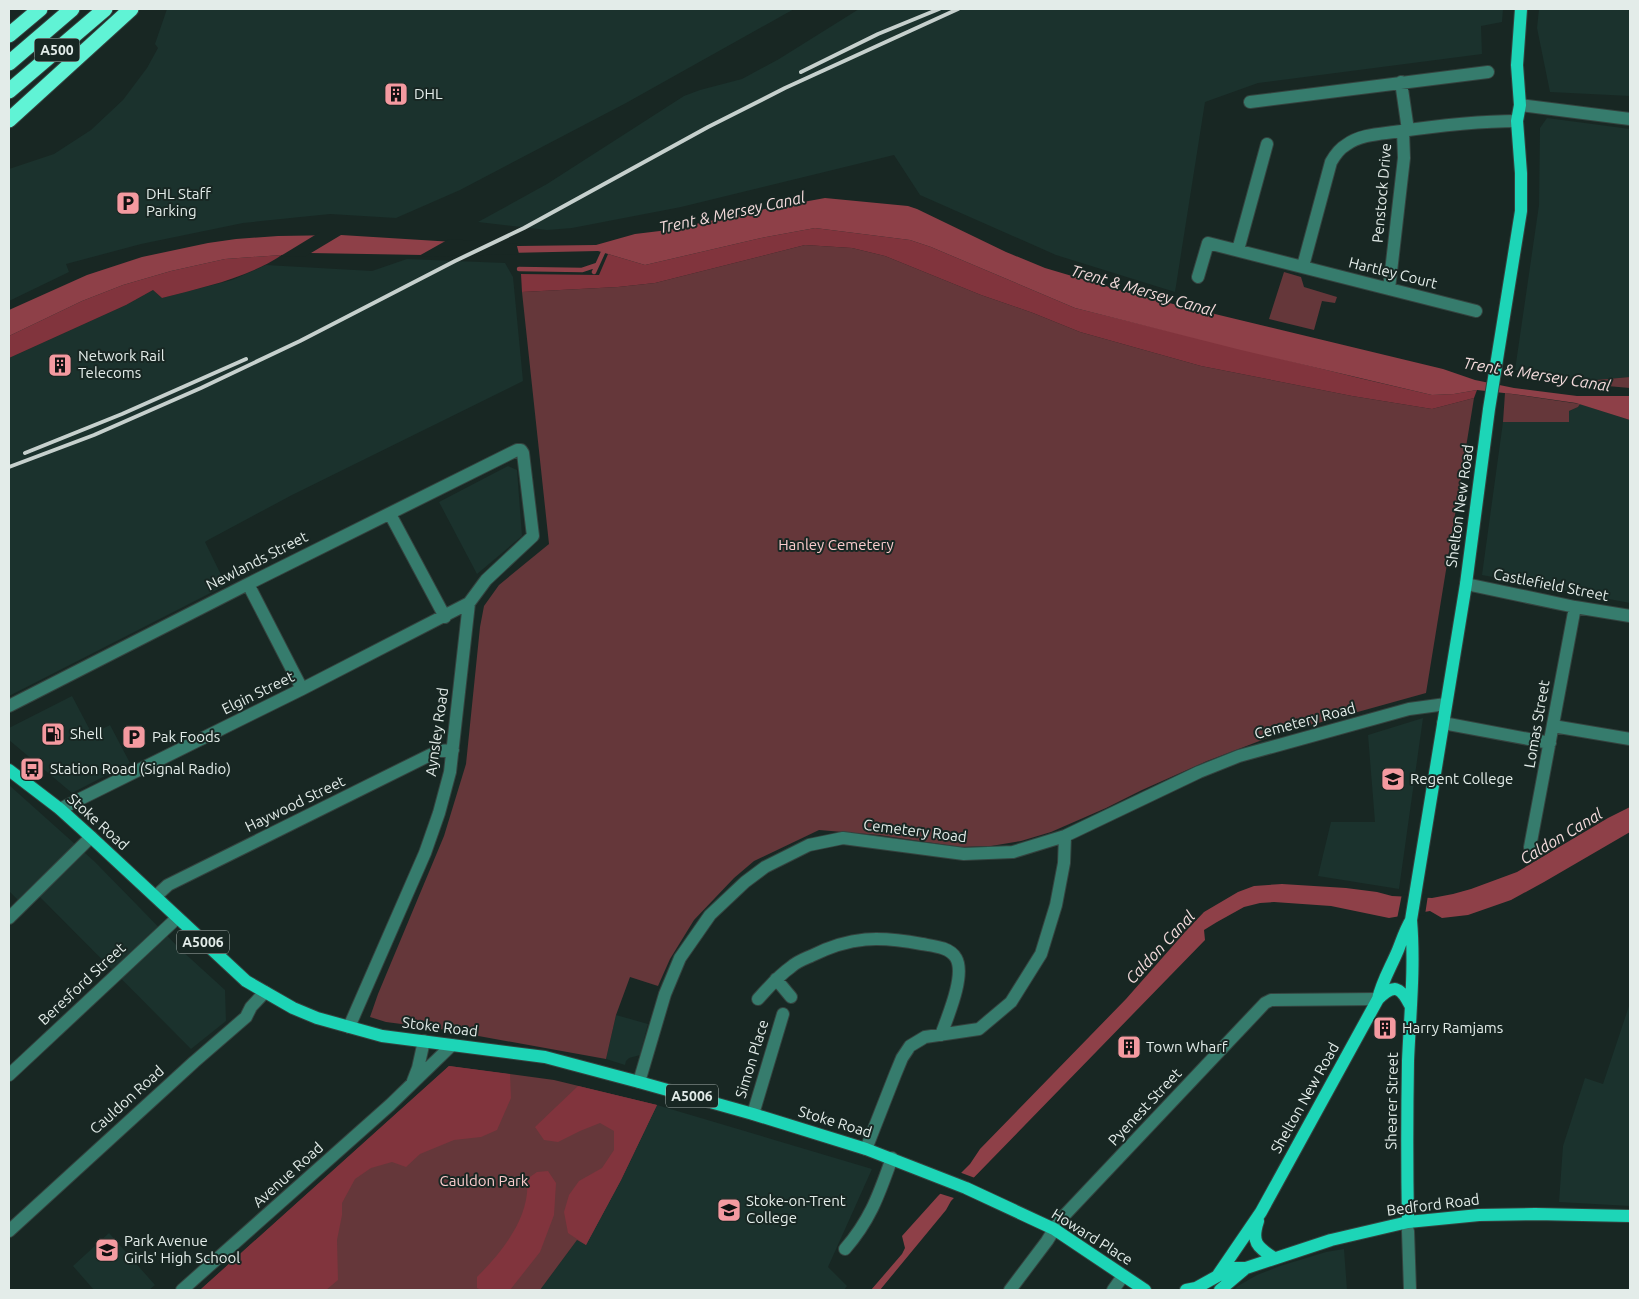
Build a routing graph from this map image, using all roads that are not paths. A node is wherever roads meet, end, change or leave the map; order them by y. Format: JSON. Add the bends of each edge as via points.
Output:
{"nodes":[{"id":1,"x":40,"y":9,"type":"edge"},
{"id":2,"x":72,"y":9,"type":"edge"},
{"id":3,"x":105,"y":9,"type":"edge"},
{"id":4,"x":131,"y":9,"type":"edge"},
{"id":5,"x":1521,"y":9,"type":"edge"},
{"id":6,"x":9,"y":35,"type":"edge"},
{"id":7,"x":9,"y":63,"type":"edge"},
{"id":8,"x":1488,"y":72,"type":"dead end"},
{"id":9,"x":1400,"y":82,"type":"junction"},
{"id":10,"x":9,"y":91,"type":"edge"},
{"id":11,"x":1250,"y":102,"type":"dead end"},
{"id":12,"x":1520,"y":105,"type":"junction"},
{"id":13,"x":1630,"y":119,"type":"edge"},
{"id":14,"x":9,"y":120,"type":"edge"},
{"id":15,"x":1517,"y":120,"type":"junction"},
{"id":16,"x":1406,"y":130,"type":"junction"},
{"id":17,"x":1267,"y":144,"type":"dead end"},
{"id":18,"x":1238,"y":250,"type":"junction"},
{"id":19,"x":1303,"y":266,"type":"junction"},
{"id":20,"x":1198,"y":277,"type":"dead end"},
{"id":21,"x":1389,"y":289,"type":"junction"},
{"id":22,"x":1476,"y":311,"type":"dead end"},
{"id":23,"x":521,"y":450,"type":"joint"},
{"id":24,"x":390,"y":514,"type":"junction"},
{"id":25,"x":248,"y":584,"type":"junction"},
{"id":26,"x":1466,"y":584,"type":"junction"},
{"id":27,"x":470,"y":603,"type":"junction"},
{"id":28,"x":1575,"y":607,"type":"junction"},
{"id":29,"x":1630,"y":616,"type":"edge"},
{"id":30,"x":445,"y":617,"type":"junction"},
{"id":31,"x":302,"y":690,"type":"junction"},
{"id":32,"x":1446,"y":704,"type":"junction"},
{"id":33,"x":9,"y":706,"type":"edge"},
{"id":34,"x":1443,"y":723,"type":"junction"},
{"id":35,"x":1553,"y":726,"type":"junction"},
{"id":36,"x":1630,"y":739,"type":"edge"},
{"id":37,"x":1550,"y":743,"type":"junction"},
{"id":38,"x":453,"y":750,"type":"junction"},
{"id":39,"x":9,"y":770,"type":"edge"},
{"id":40,"x":60,"y":810,"type":"junction"},
{"id":41,"x":1065,"y":836,"type":"junction"},
{"id":42,"x":91,"y":837,"type":"junction"},
{"id":43,"x":1530,"y":847,"type":"dead end"},
{"id":44,"x":156,"y":896,"type":"junction"},
{"id":45,"x":9,"y":918,"type":"edge"},
{"id":46,"x":178,"y":918,"type":"junction"},
{"id":47,"x":1411,"y":920,"type":"junction"},
{"id":48,"x":776,"y":979,"type":"junction"},
{"id":49,"x":265,"y":992,"type":"junction"},
{"id":50,"x":791,"y":997,"type":"dead end"},
{"id":51,"x":758,"y":999,"type":"dead end"},
{"id":52,"x":1378,"y":999,"type":"junction"},
{"id":53,"x":1410,"y":1006,"type":"junction"},
{"id":54,"x":783,"y":1014,"type":"dead end"},
{"id":55,"x":349,"y":1028,"type":"junction"},
{"id":56,"x":941,"y":1035,"type":"junction"},
{"id":57,"x":424,"y":1041,"type":"junction"},
{"id":58,"x":452,"y":1045,"type":"junction"},
{"id":59,"x":9,"y":1075,"type":"edge"},
{"id":60,"x":413,"y":1081,"type":"junction"},
{"id":61,"x":639,"y":1082,"type":"junction"},
{"id":62,"x":753,"y":1114,"type":"junction"},
{"id":63,"x":866,"y":1149,"type":"junction"},
{"id":64,"x":892,"y":1158,"type":"junction"},
{"id":65,"x":966,"y":1188,"type":"joint"},
{"id":66,"x":1261,"y":1212,"type":"junction"},
{"id":67,"x":1630,"y":1216,"type":"edge"},
{"id":68,"x":1408,"y":1226,"type":"junction"},
{"id":69,"x":1054,"y":1229,"type":"junction"},
{"id":70,"x":9,"y":1231,"type":"edge"},
{"id":71,"x":846,"y":1249,"type":"dead end"},
{"id":72,"x":1274,"y":1258,"type":"junction"},
{"id":73,"x":1246,"y":1268,"type":"junction"},
{"id":74,"x":1123,"y":1276,"type":"junction"},
{"id":75,"x":1218,"y":1276,"type":"junction"},
{"id":76,"x":182,"y":1290,"type":"edge"},
{"id":77,"x":1010,"y":1290,"type":"edge"},
{"id":78,"x":1113,"y":1290,"type":"edge"},
{"id":79,"x":1145,"y":1290,"type":"edge"},
{"id":80,"x":1186,"y":1290,"type":"edge"},
{"id":81,"x":1220,"y":1290,"type":"edge"},
{"id":82,"x":1410,"y":1290,"type":"edge"}],
"edges":[{"from":1,"to":6,"type":"highway"},
{"from":2,"to":7,"type":"highway","number":"A500"},
{"from":3,"to":10,"type":"highway","number":"A500"},
{"from":4,"to":14,"type":"highway"},
{"from":5,"to":12,"type":"main road","name":"Shelton New Road","via":[[1517,65]]},
{"from":8,"to":9,"type":"street"},
{"from":9,"to":11,"type":"street"},
{"from":9,"to":16,"type":"street","name":"Penstock Drive"},
{"from":12,"to":13,"type":"street"},
{"from":12,"to":15,"type":"main road","name":"Shelton New Road"},
{"from":15,"to":16,"type":"street","name":"Penstock Drive"},
{"from":15,"to":26,"type":"main road","name":"Shelton New Road","via":[[1521,211],[1489,409]]},
{"from":16,"to":19,"type":"street","name":"Penstock Drive","via":[[1365,136],[1337,152],[1331,162]]},
{"from":16,"to":21,"type":"street","name":"Penstock Drive"},
{"from":17,"to":18,"type":"street"},
{"from":18,"to":19,"type":"street","name":"Hartley Court"},
{"from":18,"to":20,"type":"street","name":"Hartley Court","via":[[1208,243]]},
{"from":19,"to":21,"type":"street","name":"Hartley Court"},
{"from":21,"to":22,"type":"street","name":"Hartley Court"},
{"from":23,"to":24,"type":"street","name":"Newlands Street"},
{"from":23,"to":27,"type":"street","name":"Aynsley Road","via":[[533,536],[486,580]]},
{"from":24,"to":25,"type":"street","name":"Newlands Street"},
{"from":24,"to":30,"type":"street"},
{"from":25,"to":31,"type":"street"},
{"from":25,"to":33,"type":"street","name":"Newlands Street"},
{"from":26,"to":28,"type":"street","name":"Castlefield Street"},
{"from":26,"to":32,"type":"main road","name":"Shelton New Road"},
{"from":27,"to":30,"type":"street","name":"Elgin Street"},
{"from":27,"to":38,"type":"street","name":"Aynsley Road"},
{"from":28,"to":29,"type":"street","name":"Castlefield Street"},
{"from":28,"to":35,"type":"street","name":"Lomas Street"},
{"from":30,"to":31,"type":"street","name":"Elgin Street"},
{"from":31,"to":40,"type":"street","name":"Elgin Street"},
{"from":32,"to":34,"type":"main road","name":"Shelton New Road"},
{"from":32,"to":41,"type":"street","name":"Cemetery Road","via":[[1410,709],[1239,756]]},
{"from":34,"to":37,"type":"street"},
{"from":34,"to":47,"type":"main road","name":"Shelton New Road"},
{"from":35,"to":36,"type":"street"},
{"from":35,"to":37,"type":"street","name":"Lomas Street"},
{"from":37,"to":43,"type":"street","name":"Lomas Street"},
{"from":38,"to":44,"type":"street","name":"Haywood Street","via":[[438,750],[168,885]]},
{"from":38,"to":55,"type":"street","name":"Aynsley Road","via":[[450,772],[425,853]]},
{"from":39,"to":40,"type":"main road","name":"Stoke Road","number":"A5006"},
{"from":40,"to":42,"type":"main road","name":"Stoke Road","number":"A5006"},
{"from":41,"to":56,"type":"street","via":[[1064,863],[1056,905],[1040,954],[1011,1002],[979,1029]]},
{"from":41,"to":61,"type":"street","name":"Cemetery Road","via":[[1013,852],[964,854],[843,838],[809,845],[765,867],[710,915],[680,958],[665,994]]},
{"from":42,"to":44,"type":"main road","name":"Stoke Road","number":"A5006"},
{"from":42,"to":45,"type":"street"},
{"from":44,"to":46,"type":"main road","name":"Stoke Road","number":"A5006"},
{"from":46,"to":49,"type":"main road","name":"Stoke Road","number":"A5006","via":[[246,981]]},
{"from":46,"to":59,"type":"street","name":"Beresford Street"},
{"from":47,"to":52,"type":"main road","name":"Shelton New Road","via":[[1381,985]]},
{"from":47,"to":53,"type":"main road","name":"Shearer Street"},
{"from":48,"to":50,"type":"street"},
{"from":48,"to":51,"type":"street"},
{"from":48,"to":56,"type":"street","via":[[792,965],[814,954],[852,941],[901,940],[946,950],[956,957],[959,967],[957,986]]},
{"from":49,"to":55,"type":"main road","name":"Stoke Road","number":"A5006","via":[[293,1008]]},
{"from":49,"to":70,"type":"street","name":"Cauldon Road","via":[[246,1017]]},
{"from":52,"to":53,"type":"main road","via":[[1386,991],[1397,989],[1401,990]]},
{"from":52,"to":66,"type":"main road","name":"Shelton New Road"},
{"from":52,"to":69,"type":"street","name":"Pyenest Street","via":[[1270,1000],[1264,1004]]},
{"from":53,"to":68,"type":"main road","name":"Shearer Street"},
{"from":54,"to":62,"type":"street","name":"Simon Place"},
{"from":55,"to":57,"type":"main road","name":"Stoke Road","number":"A5006"},
{"from":56,"to":63,"type":"street","via":[[925,1037],[910,1046],[902,1058]]},
{"from":57,"to":58,"type":"main road","name":"Stoke Road","number":"A5006"},
{"from":57,"to":60,"type":"street","name":"Avenue Road"},
{"from":58,"to":60,"type":"street","name":"Avenue Road"},
{"from":58,"to":61,"type":"main road","name":"Stoke Road","number":"A5006","via":[[545,1057]]},
{"from":60,"to":76,"type":"street","name":"Avenue Road"},
{"from":61,"to":62,"type":"main road","name":"Stoke Road","number":"A5006"},
{"from":62,"to":63,"type":"main road","name":"Stoke Road","number":"A5006"},
{"from":63,"to":64,"type":"main road","name":"Stoke Road","number":"A5006"},
{"from":64,"to":65,"type":"main road","name":"Stoke Road","number":"A5006"},
{"from":64,"to":71,"type":"street","via":[[871,1212]]},
{"from":65,"to":69,"type":"main road","name":"Howard Place","number":"A5006"},
{"from":66,"to":72,"type":"main road","name":"Shelton New Road","via":[[1254,1239]]},
{"from":66,"to":75,"type":"main road","name":"Shelton New Road"},
{"from":67,"to":68,"type":"main road","name":"Bedford Road","via":[[1479,1215]]},
{"from":68,"to":72,"type":"main road","name":"Bedford Road","via":[[1331,1240]]},
{"from":68,"to":82,"type":"street"},
{"from":69,"to":74,"type":"main road","name":"Howard Place","number":"A5006"},
{"from":69,"to":77,"type":"street","name":"Pyenest Street"},
{"from":72,"to":73,"type":"main road","name":"Bedford Road"},
{"from":73,"to":75,"type":"main road","name":"Bedford Road","via":[[1232,1268]]},
{"from":73,"to":81,"type":"main road","name":"Bedford Road"},
{"from":74,"to":78,"type":"street"},
{"from":74,"to":79,"type":"main road","name":"Howard Place","number":"A5006"},
{"from":75,"to":80,"type":"main road","name":"Bedford Road"}]}
